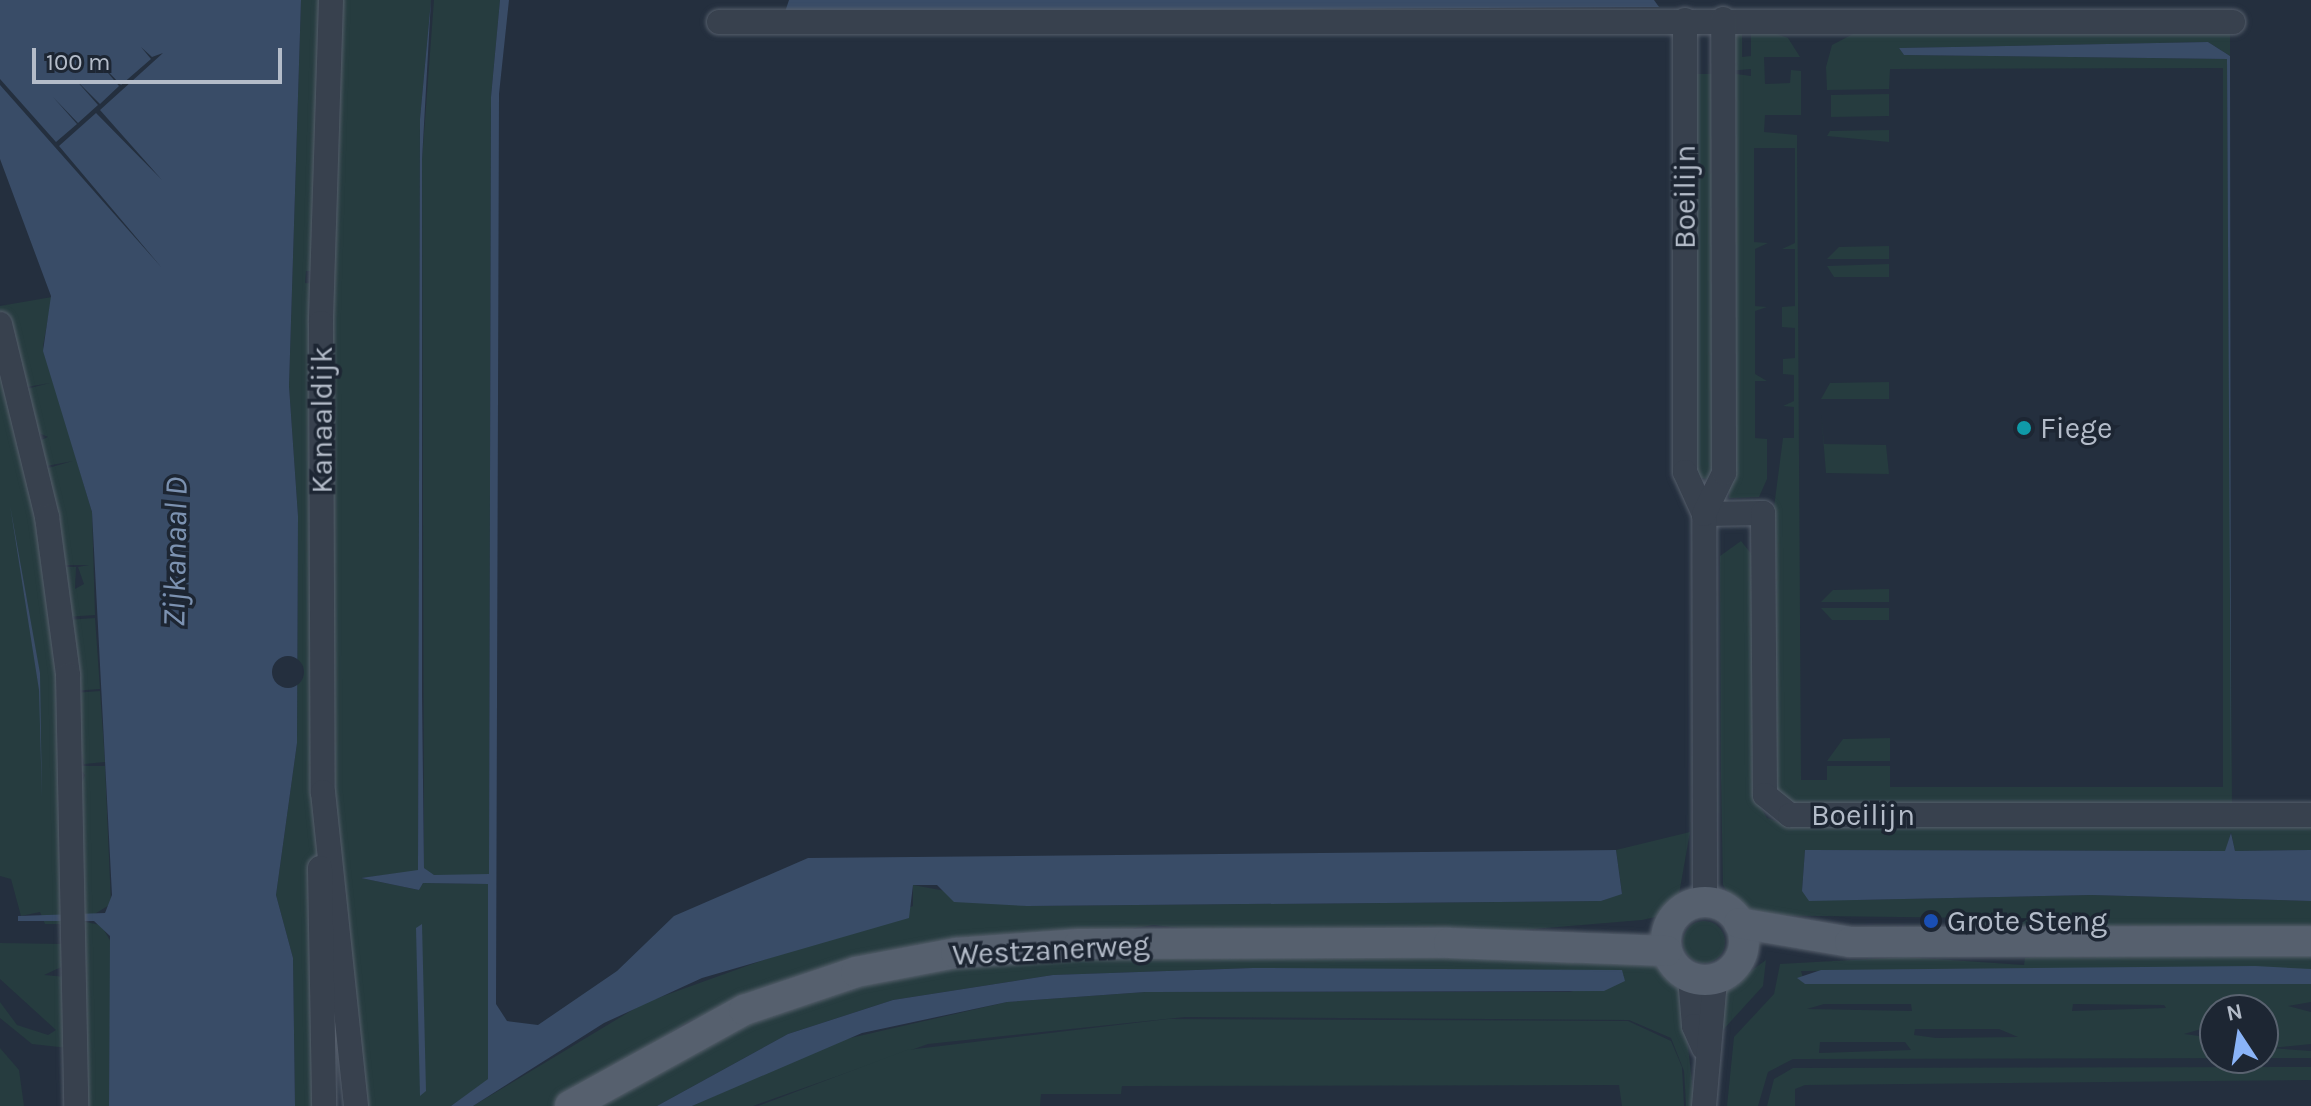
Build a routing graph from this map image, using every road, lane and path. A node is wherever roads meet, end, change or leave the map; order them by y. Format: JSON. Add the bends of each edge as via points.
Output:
{"nodes":[{"id":1,"x":331,"y":0,"type":"edge"},
{"id":2,"x":1723,"y":19,"type":"junction"},
{"id":3,"x":1685,"y":20,"type":"junction"},
{"id":4,"x":719,"y":22,"type":"dead end"},
{"id":5,"x":2233,"y":22,"type":"dead end"},
{"id":6,"x":0,"y":324,"type":"edge"},
{"id":7,"x":1704,"y":514,"type":"junction"},
{"id":8,"x":2311,"y":815,"type":"edge"},
{"id":9,"x":328,"y":840,"type":"junction"},
{"id":10,"x":1705,"y":903,"type":"junction"},
{"id":11,"x":1739,"y":923,"type":"junction"},
{"id":12,"x":1667,"y":941,"type":"junction"},
{"id":13,"x":2311,"y":941,"type":"edge"},
{"id":14,"x":1850,"y":942,"type":"junction"},
{"id":15,"x":1714,"y":973,"type":"junction"},
{"id":16,"x":76,"y":1106,"type":"edge"},
{"id":17,"x":324,"y":1106,"type":"edge"},
{"id":18,"x":356,"y":1106,"type":"edge"},
{"id":19,"x":570,"y":1106,"type":"edge"},
{"id":20,"x":1704,"y":1106,"type":"edge"}],
"edges":[{"from":1,"to":9,"type":"street","name":"Kanaaldijk","via":[[321,323]]},
{"from":2,"to":3,"type":"street"},
{"from":2,"to":5,"type":"street"},
{"from":2,"to":7,"type":"street","name":"Boeilijn","via":[[1724,473]]},
{"from":3,"to":4,"type":"street"},
{"from":3,"to":7,"type":"street","name":"Boeilijn","via":[[1685,472]]},
{"from":6,"to":16,"type":"street","via":[[47,517],[68,675]]},
{"from":7,"to":8,"type":"street","name":"Boeilijn","via":[[1763,513],[1765,795],[1790,815]]},
{"from":7,"to":10,"type":"street","name":"Boeilijn"},
{"from":9,"to":17,"type":"street","name":"Kanaaldijk","via":[[319,884]]},
{"from":9,"to":18,"type":"street","name":"Kanaaldijk"},
{"from":10,"to":11,"type":"main road"},
{"from":10,"to":12,"type":"main road","via":[[1677,913]]},
{"from":11,"to":14,"type":"main road"},
{"from":11,"to":15,"type":"main road","via":[[1743,940]]},
{"from":12,"to":15,"type":"main road"},
{"from":12,"to":19,"type":"main road","name":"Westzanerweg","via":[[1581,934],[1565,943],[1079,944],[956,953],[834,978],[744,1010]]},
{"from":13,"to":14,"type":"main road"},
{"from":14,"to":15,"type":"main road"},
{"from":15,"to":20,"type":"street","via":[[1694,1026],[1704,1048]]}]}
